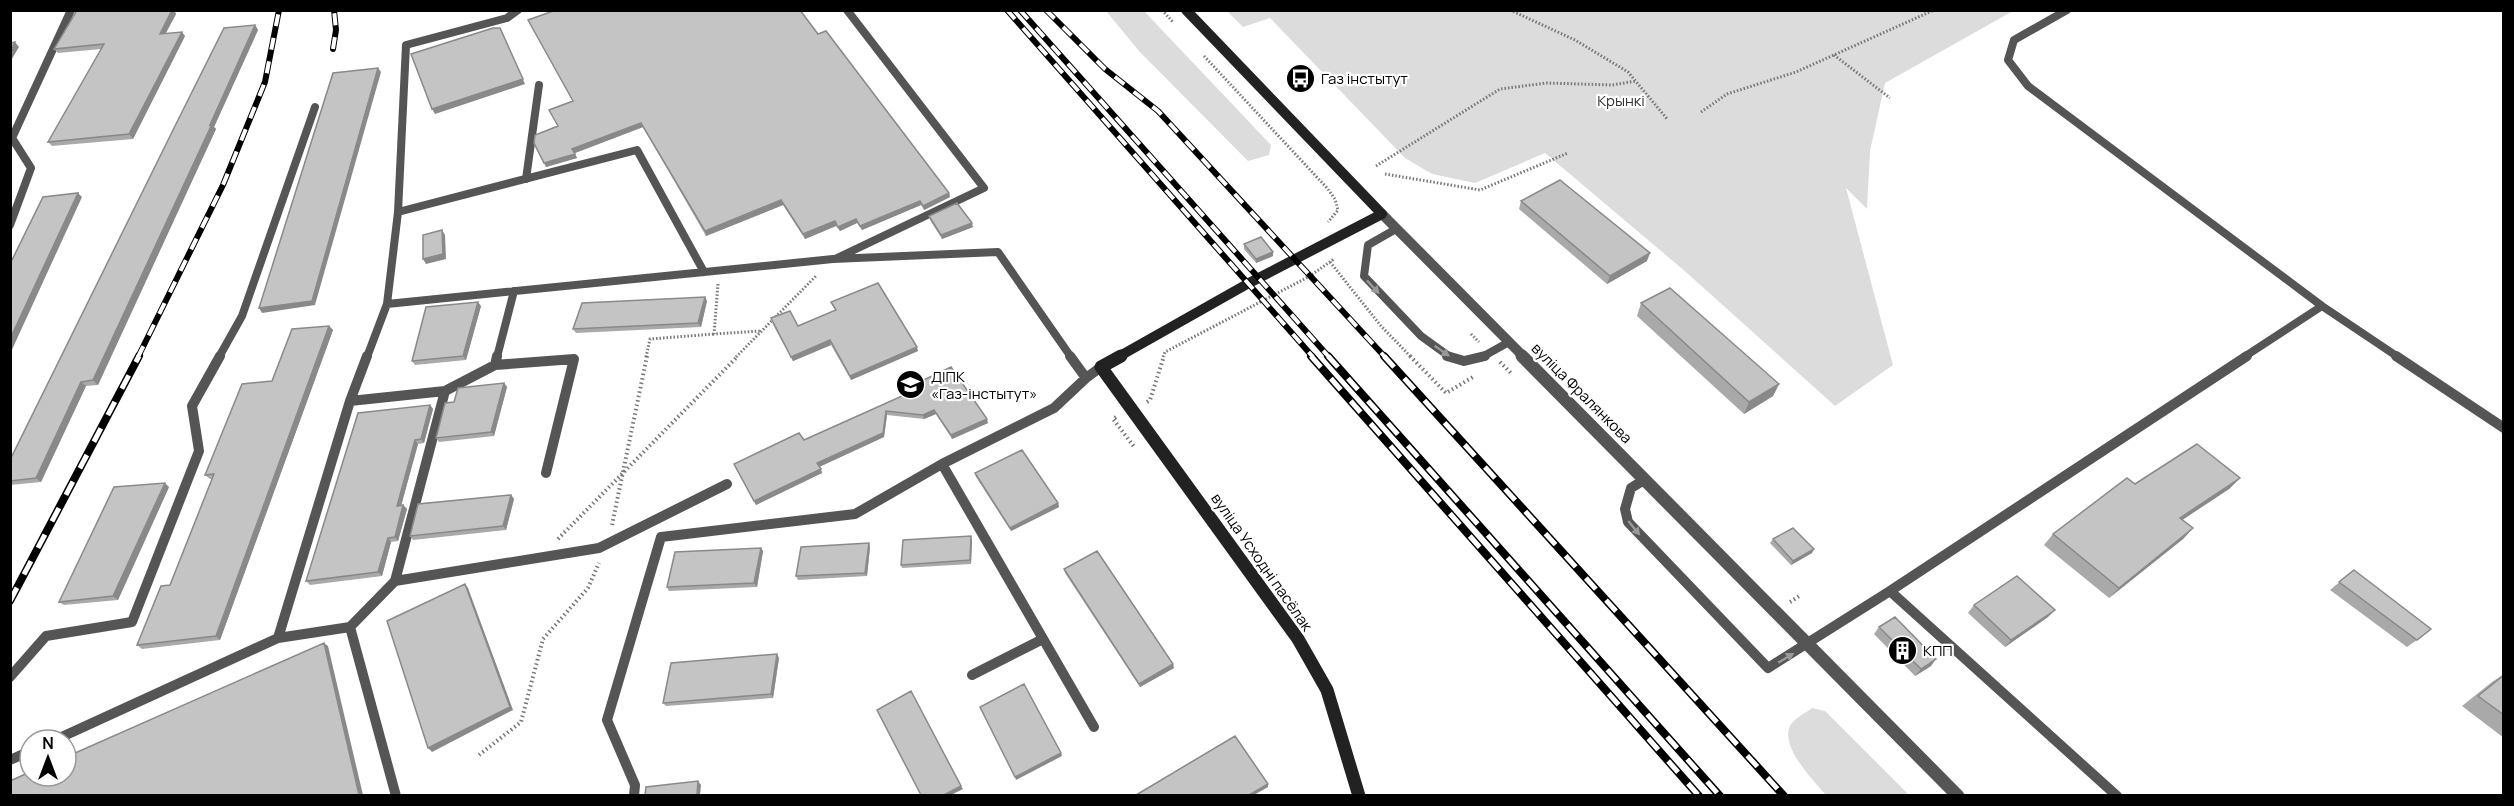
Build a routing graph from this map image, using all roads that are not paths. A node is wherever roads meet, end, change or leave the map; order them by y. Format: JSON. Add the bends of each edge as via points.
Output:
{"nodes":[{"id":1,"x":71,"y":10,"type":"edge"},
{"id":2,"x":518,"y":10,"type":"edge"},
{"id":3,"x":847,"y":10,"type":"edge"},
{"id":4,"x":1186,"y":10,"type":"edge"},
{"id":5,"x":2067,"y":10,"type":"edge"},
{"id":6,"x":539,"y":85,"type":"dead end"},
{"id":7,"x":315,"y":107,"type":"dead end"},
{"id":8,"x":526,"y":179,"type":"junction"},
{"id":9,"x":398,"y":212,"type":"junction"},
{"id":10,"x":1382,"y":214,"type":"junction"},
{"id":11,"x":10,"y":225,"type":"edge"},
{"id":12,"x":1396,"y":229,"type":"junction"},
{"id":13,"x":832,"y":260,"type":"junction"},
{"id":14,"x":704,"y":272,"type":"junction"},
{"id":15,"x":514,"y":291,"type":"junction"},
{"id":16,"x":387,"y":304,"type":"junction"},
{"id":17,"x":2322,"y":306,"type":"junction"},
{"id":18,"x":1509,"y":342,"type":"junction"},
{"id":19,"x":495,"y":364,"type":"junction"},
{"id":20,"x":1101,"y":367,"type":"junction"},
{"id":21,"x":1086,"y":378,"type":"junction"},
{"id":22,"x":445,"y":391,"type":"junction"},
{"id":23,"x":350,"y":401,"type":"junction"},
{"id":24,"x":2504,"y":428,"type":"edge"},
{"id":25,"x":942,"y":464,"type":"junction"},
{"id":26,"x":546,"y":473,"type":"dead end"},
{"id":27,"x":1644,"y":480,"type":"junction"},
{"id":28,"x":727,"y":484,"type":"dead end"},
{"id":29,"x":395,"y":581,"type":"junction"},
{"id":30,"x":1890,"y":591,"type":"junction"},
{"id":31,"x":350,"y":627,"type":"junction"},
{"id":32,"x":278,"y":638,"type":"junction"},
{"id":33,"x":1043,"y":639,"type":"junction"},
{"id":34,"x":1807,"y":645,"type":"junction"},
{"id":35,"x":972,"y":675,"type":"dead end"},
{"id":36,"x":10,"y":677,"type":"edge"},
{"id":37,"x":1094,"y":727,"type":"dead end"},
{"id":38,"x":78,"y":729,"type":"edge"},
{"id":39,"x":396,"y":795,"type":"edge"},
{"id":40,"x":634,"y":795,"type":"edge"},
{"id":41,"x":1359,"y":795,"type":"edge"},
{"id":42,"x":1958,"y":795,"type":"edge"},
{"id":43,"x":2117,"y":795,"type":"edge"}],
"edges":[{"from":1,"to":11,"type":"lane","via":[[12,138],[30,168]]},
{"from":2,"to":9,"type":"lane","via":[[507,18],[406,45]]},
{"from":3,"to":13,"type":"lane","via":[[984,188]]},
{"from":4,"to":10,"type":"main road","name":"вуліца Фралянкова"},
{"from":5,"to":17,"type":"lane","via":[[2014,40],[2008,60],[2028,86]]},
{"from":6,"to":8,"type":"lane"},
{"from":7,"to":36,"type":"lane","via":[[242,316],[192,406],[199,452],[132,622],[46,636]]},
{"from":8,"to":9,"type":"lane"},
{"from":8,"to":14,"type":"lane","via":[[637,150]]},
{"from":9,"to":16,"type":"lane"},
{"from":10,"to":12,"type":"street","name":"вуліца Фралянкова"},
{"from":10,"to":20,"type":"main road","via":[[1249,283]]},
{"from":12,"to":18,"type":"street","name":"вуліца Фралянкова"},
{"from":12,"to":18,"type":"lane","one_way":true,"via":[[1368,245],[1364,276],[1398,313],[1442,353],[1458,361],[1487,355]]},
{"from":13,"to":14,"type":"lane"},
{"from":13,"to":21,"type":"lane","via":[[998,252]]},
{"from":14,"to":15,"type":"lane"},
{"from":15,"to":16,"type":"lane"},
{"from":15,"to":19,"type":"lane"},
{"from":16,"to":23,"type":"lane"},
{"from":17,"to":24,"type":"lane"},
{"from":17,"to":30,"type":"lane"},
{"from":18,"to":27,"type":"street","name":"вуліца Фралянкова"},
{"from":19,"to":22,"type":"lane"},
{"from":19,"to":26,"type":"lane","via":[[574,359]]},
{"from":20,"to":21,"type":"lane"},
{"from":20,"to":41,"type":"main road","name":"вуліца Усходні пасёлак","via":[[1298,639],[1327,690]]},
{"from":21,"to":25,"type":"lane","via":[[1054,408]]},
{"from":22,"to":23,"type":"lane"},
{"from":22,"to":29,"type":"lane"},
{"from":23,"to":32,"type":"lane"},
{"from":25,"to":33,"type":"lane"},
{"from":25,"to":40,"type":"lane","via":[[855,514],[660,537],[607,720],[635,785]]},
{"from":27,"to":34,"type":"street","name":"вуліца Фралянкова"},
{"from":27,"to":34,"type":"lane","one_way":true,"via":[[1631,488],[1625,509],[1628,522],[1768,668]]},
{"from":28,"to":29,"type":"lane","via":[[599,548]]},
{"from":29,"to":31,"type":"lane"},
{"from":30,"to":34,"type":"lane","via":[[1864,604]]},
{"from":30,"to":43,"type":"lane"},
{"from":31,"to":32,"type":"lane"},
{"from":31,"to":39,"type":"lane"},
{"from":32,"to":38,"type":"lane"},
{"from":33,"to":35,"type":"lane"},
{"from":33,"to":37,"type":"lane"},
{"from":34,"to":42,"type":"street","name":"вуліца Фралянкова"}]}
